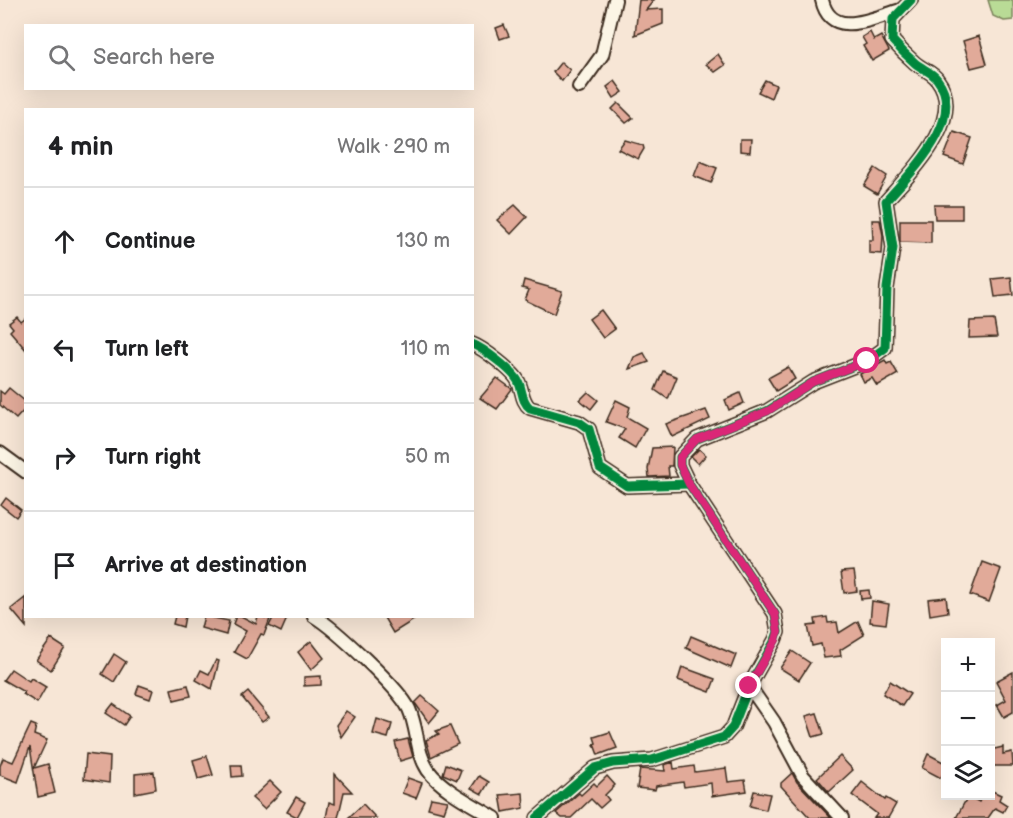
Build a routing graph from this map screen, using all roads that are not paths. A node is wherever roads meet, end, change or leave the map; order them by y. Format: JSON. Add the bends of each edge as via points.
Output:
{"nodes":[{"id":1,"x":615,"y":0,"type":"edge"},
{"id":2,"x":822,"y":0,"type":"edge"},
{"id":3,"x":906,"y":5,"type":"edge"},
{"id":4,"x":579,"y":87,"type":"dead end"},
{"id":5,"x":474,"y":345,"type":"edge"},
{"id":6,"x":0,"y":453,"type":"edge"},
{"id":7,"x":24,"y":471,"type":"edge"},
{"id":8,"x":689,"y":484,"type":"junction"},
{"id":9,"x":317,"y":618,"type":"edge"},
{"id":10,"x":749,"y":686,"type":"junction"},
{"id":11,"x":495,"y":818,"type":"edge"},
{"id":12,"x":537,"y":818,"type":"edge"},
{"id":13,"x":842,"y":818,"type":"edge"}],
"edges":[{"from":1,"to":4,"type":"street","via":[[602,55]]},
{"from":2,"to":3,"type":"street","via":[[833,19],[851,25]]},
{"from":3,"to":8,"type":"street","via":[[893,19],[892,40],[937,78],[946,108],[937,139],[886,201],[893,248],[886,288],[885,348],[867,361],[813,382],[768,411],[697,439],[680,457]]},
{"from":5,"to":8,"type":"street","via":[[483,348],[518,380],[525,404],[530,408],[579,422],[589,429],[600,468],[627,486]]},
{"from":6,"to":7,"type":"street"},
{"from":8,"to":10,"type":"street","via":[[775,614],[776,640]]},
{"from":9,"to":11,"type":"street","via":[[378,673],[409,708],[422,759],[430,772]]},
{"from":10,"to":12,"type":"street","via":[[733,727],[724,737],[652,759],[595,768]]},
{"from":10,"to":13,"type":"street","via":[[803,776]]}]}
